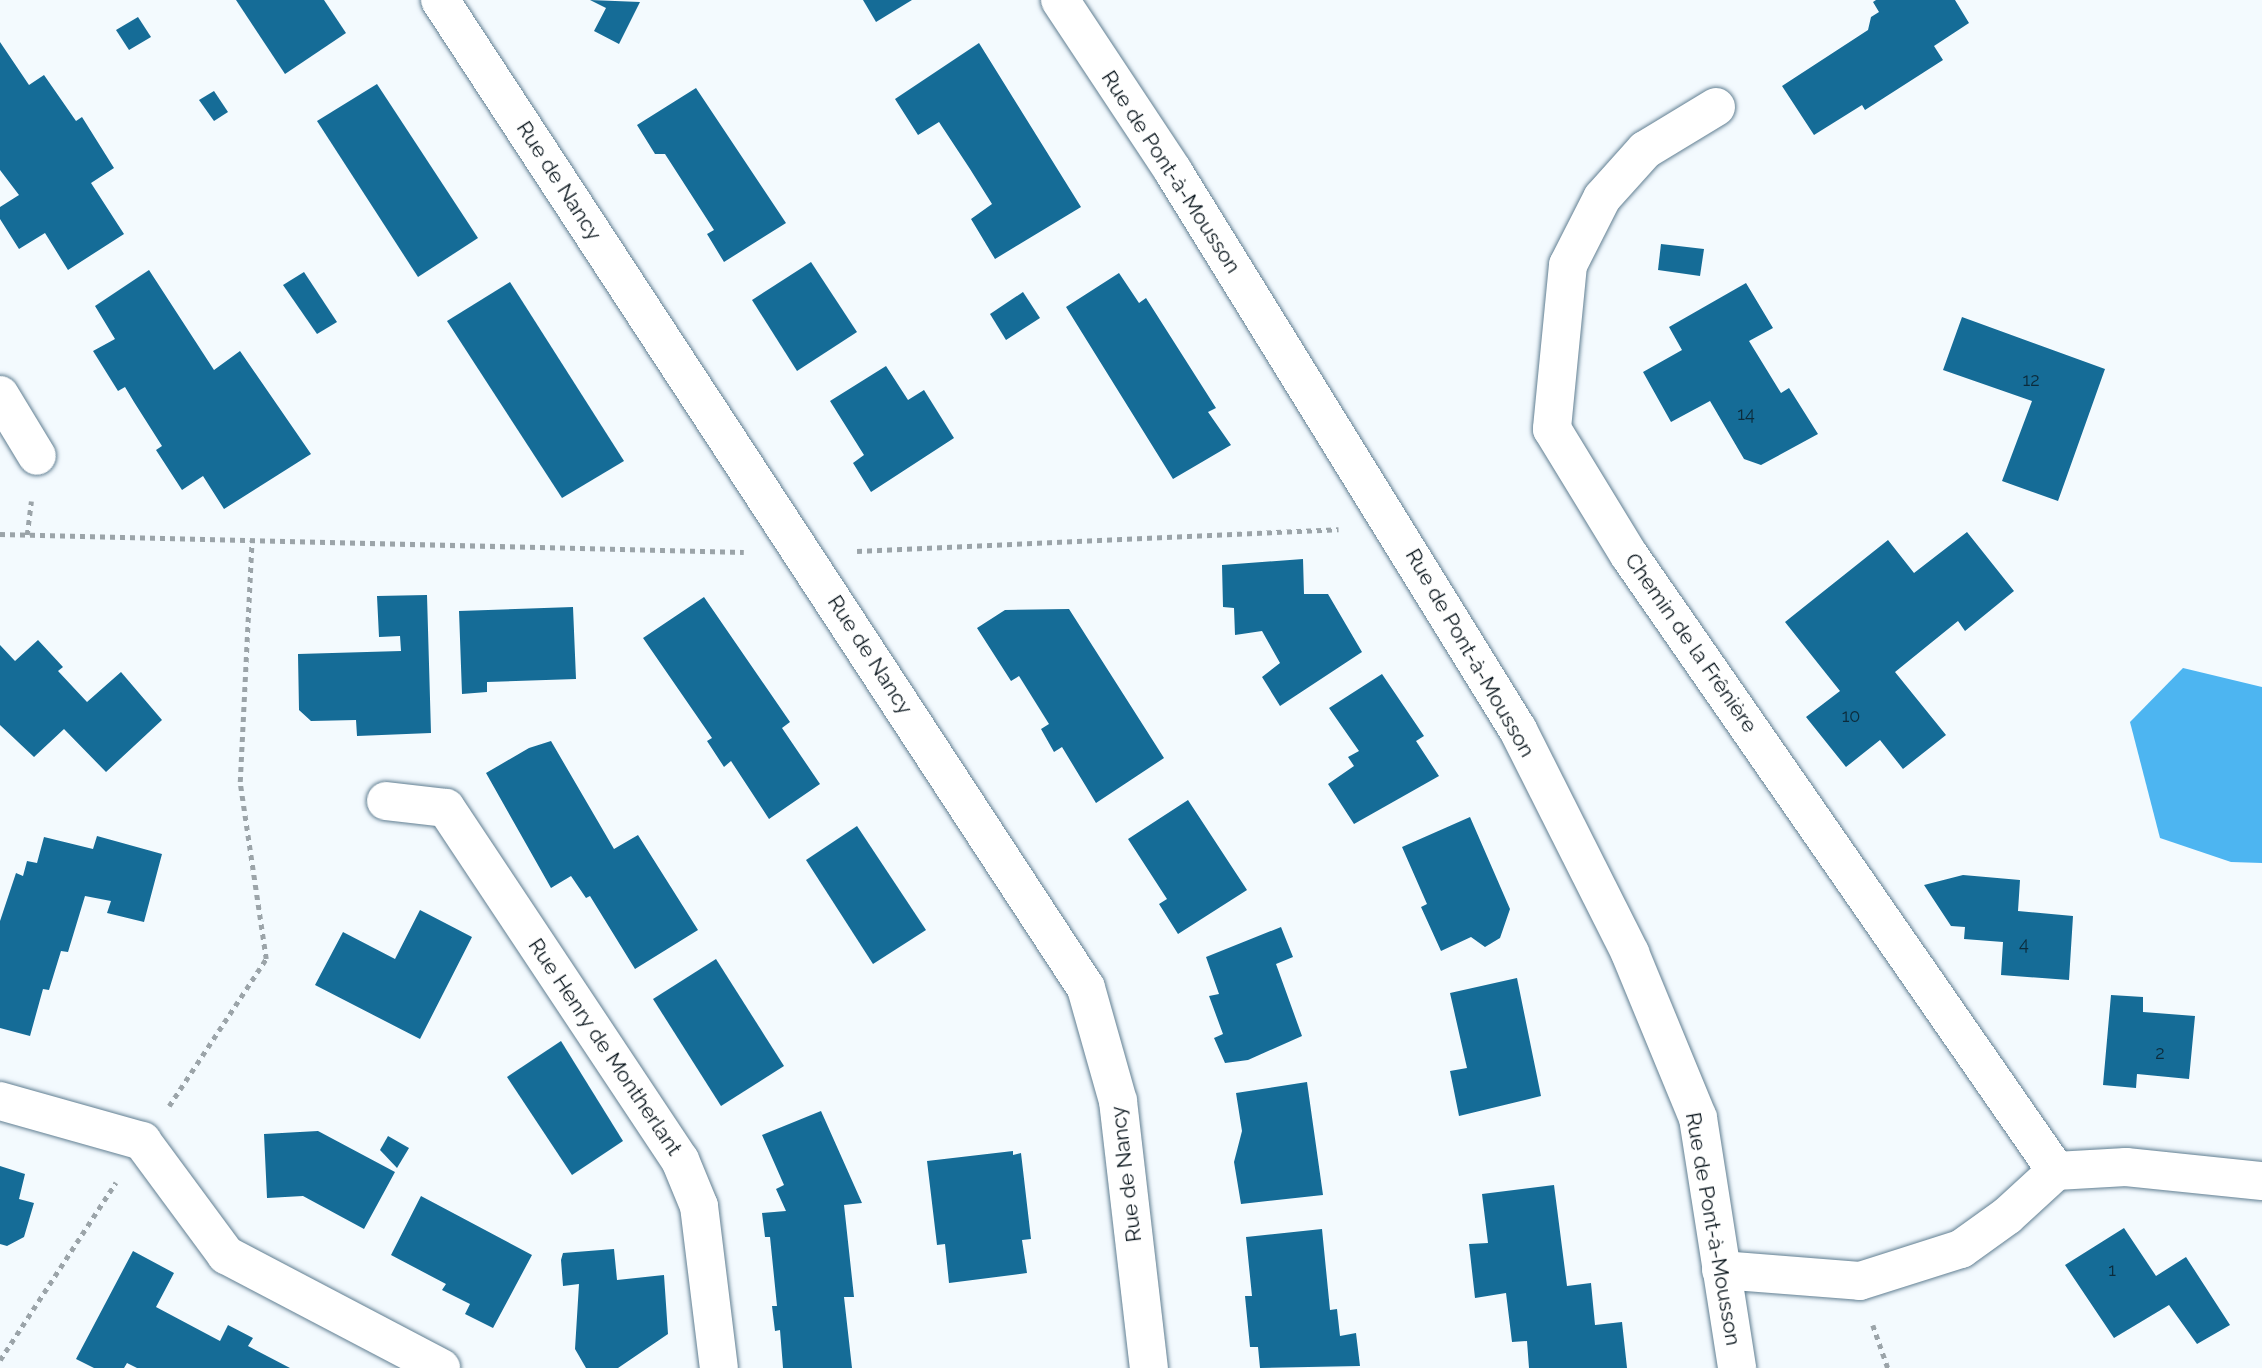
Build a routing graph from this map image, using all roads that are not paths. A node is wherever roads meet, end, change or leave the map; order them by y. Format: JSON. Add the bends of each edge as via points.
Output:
{"nodes":[{"id":1,"x":439,"y":0,"type":"edge"},
{"id":2,"x":1060,"y":0,"type":"edge"},
{"id":3,"x":1716,"y":107,"type":"dead end"},
{"id":4,"x":0,"y":395,"type":"edge"},
{"id":5,"x":37,"y":456,"type":"dead end"},
{"id":6,"x":386,"y":801,"type":"dead end"},
{"id":7,"x":0,"y":1101,"type":"edge"},
{"id":8,"x":2056,"y":1171,"type":"junction"},
{"id":9,"x":2262,"y":1181,"type":"edge"},
{"id":10,"x":1721,"y":1270,"type":"junction"},
{"id":11,"x":441,"y":1368,"type":"edge"},
{"id":12,"x":719,"y":1368,"type":"edge"},
{"id":13,"x":1149,"y":1368,"type":"edge"},
{"id":14,"x":1737,"y":1368,"type":"edge"}],
"edges":[{"from":1,"to":13,"type":"street","name":"Rue de Nancy","via":[[1086,988],[1118,1101]]},
{"from":2,"to":10,"type":"street","name":"Rue de Pont-à-Mousson","via":[[1395,527],[1518,730],[1630,953],[1698,1118]]},
{"from":3,"to":8,"type":"street","name":"Chemin de la Frênière","via":[[1645,150],[1602,198],[1568,265],[1552,429],[1629,555]]},
{"from":4,"to":5,"type":"street"},
{"from":6,"to":12,"type":"street","name":"Rue Henry de Montherlant","via":[[446,808],[680,1160],[699,1206]]},
{"from":7,"to":11,"type":"street","via":[[142,1141],[226,1255]]},
{"from":8,"to":9,"type":"street","via":[[2126,1167]]},
{"from":8,"to":10,"type":"street","via":[[2007,1216],[1961,1249],[1860,1281]]},
{"from":10,"to":14,"type":"street","name":"Rue de Pont-à-Mousson"}]}
